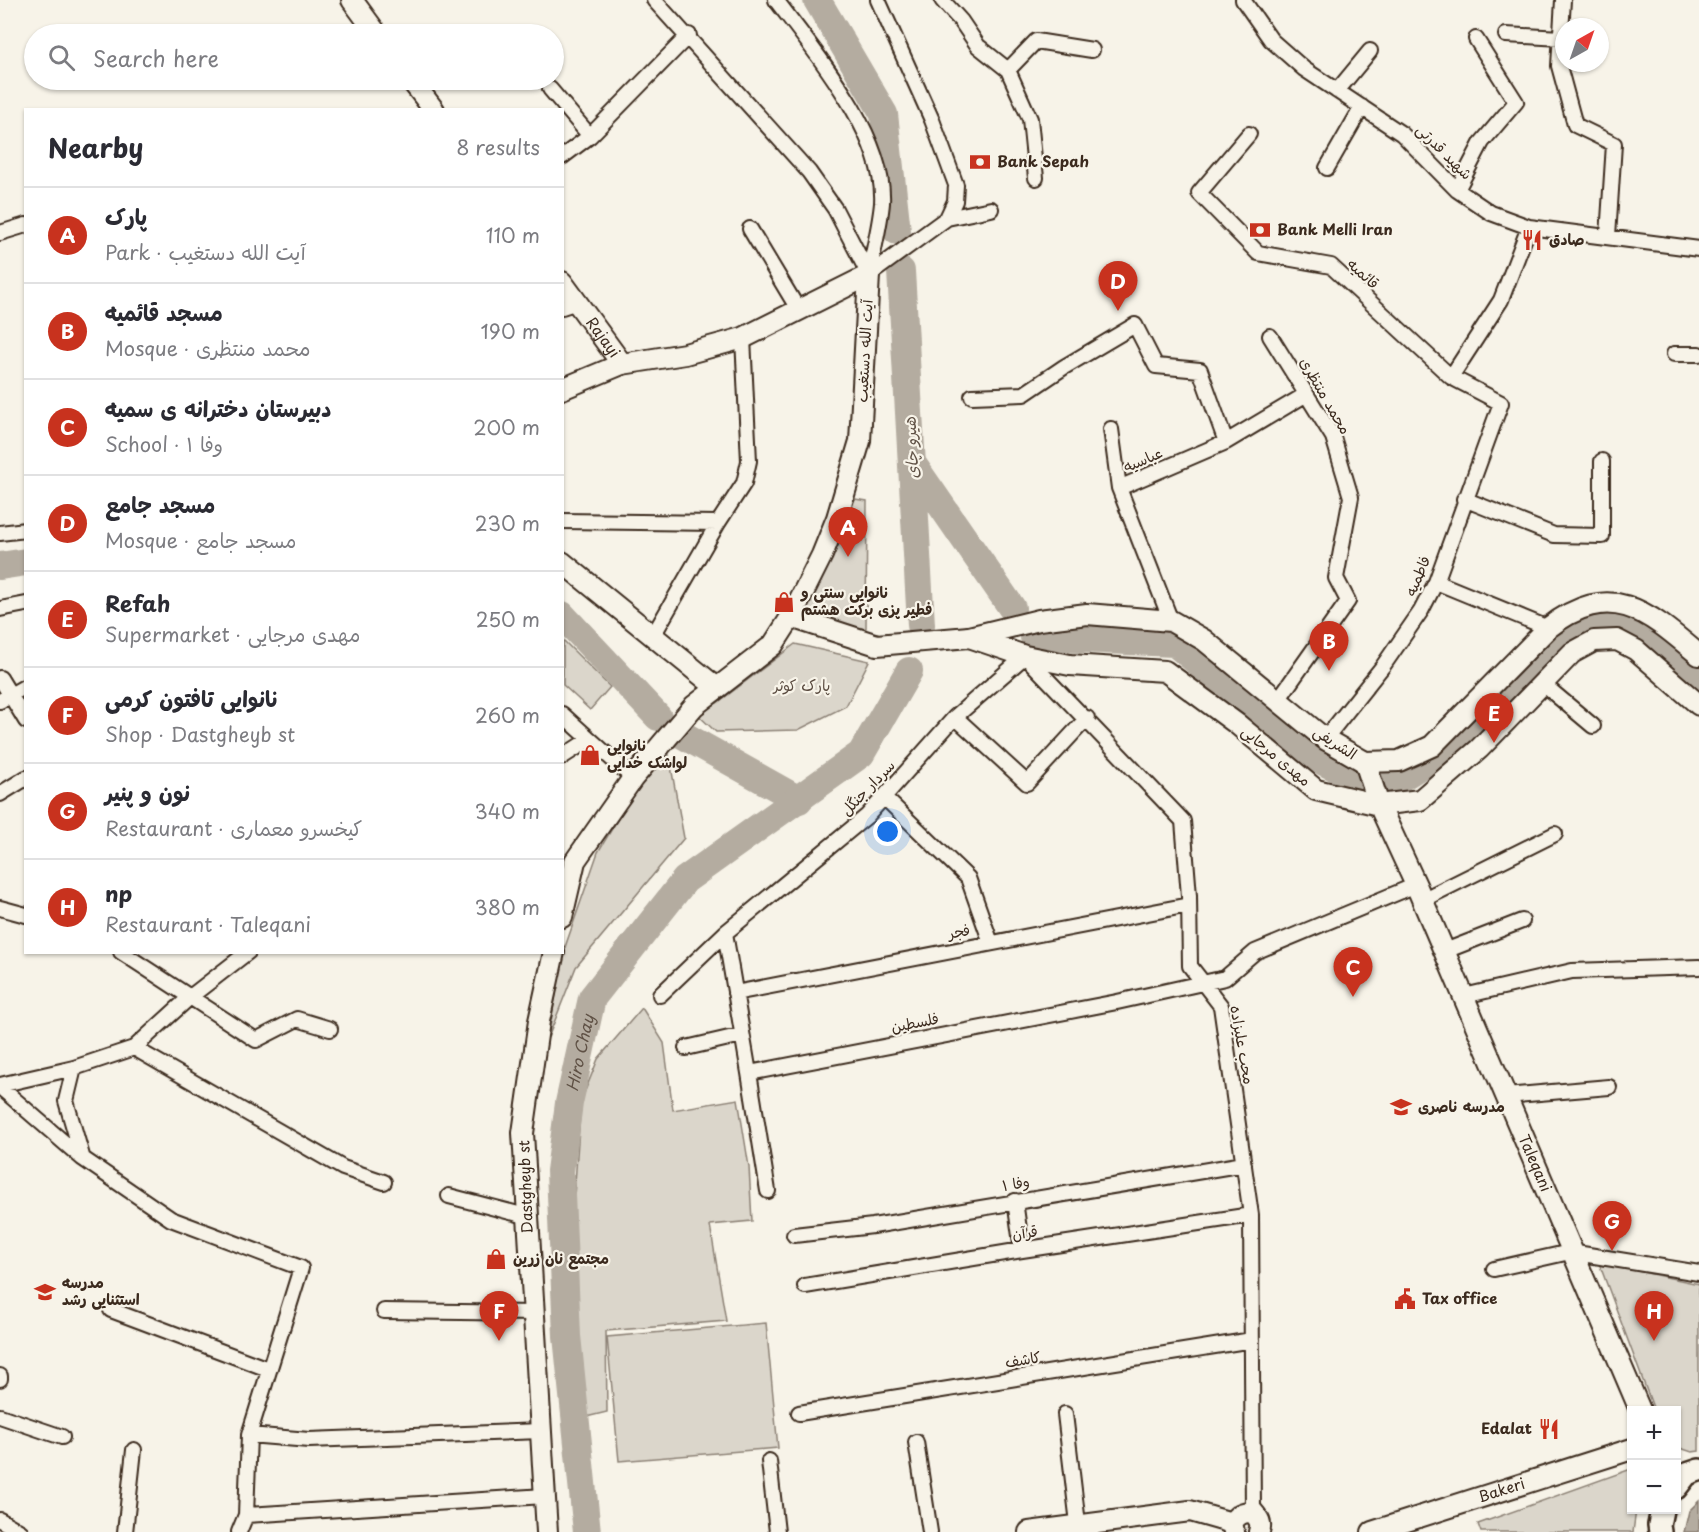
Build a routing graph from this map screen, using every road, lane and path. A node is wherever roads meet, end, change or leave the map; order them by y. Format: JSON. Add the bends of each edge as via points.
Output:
{"nodes":[{"id":1,"x":352,"y":0,"type":"edge"},
{"id":2,"x":654,"y":0,"type":"edge"},
{"id":3,"x":776,"y":0,"type":"edge"},
{"id":4,"x":878,"y":0,"type":"edge"},
{"id":5,"x":942,"y":0,"type":"edge"},
{"id":6,"x":1243,"y":0,"type":"edge"},
{"id":7,"x":1563,"y":0,"type":"edge"},
{"id":8,"x":1562,"y":18,"type":"edge"},
{"id":9,"x":370,"y":24,"type":"edge"},
{"id":10,"x":689,"y":35,"type":"junction"},
{"id":11,"x":1506,"y":35,"type":"dead end"},
{"id":12,"x":1555,"y":38,"type":"edge"},
{"id":13,"x":1476,"y":39,"type":"dead end"},
{"id":14,"x":1092,"y":50,"type":"dead end"},
{"id":15,"x":1370,"y":51,"type":"dead end"},
{"id":16,"x":1008,"y":70,"type":"junction"},
{"id":17,"x":1561,"y":72,"type":"edge"},
{"id":18,"x":419,"y":90,"type":"edge"},
{"id":19,"x":551,"y":90,"type":"edge"},
{"id":20,"x":1337,"y":91,"type":"junction"},
{"id":21,"x":1362,"y":107,"type":"junction"},
{"id":22,"x":432,"y":108,"type":"edge"},
{"id":23,"x":1249,"y":134,"type":"dead end"},
{"id":24,"x":590,"y":136,"type":"junction"},
{"id":25,"x":564,"y":156,"type":"edge"},
{"id":26,"x":1328,"y":168,"type":"dead end"},
{"id":27,"x":1036,"y":178,"type":"dead end"},
{"id":28,"x":1457,"y":190,"type":"junction"},
{"id":29,"x":991,"y":209,"type":"dead end"},
{"id":30,"x":948,"y":218,"type":"junction"},
{"id":31,"x":24,"y":226,"type":"edge"},
{"id":32,"x":1529,"y":228,"type":"junction"},
{"id":33,"x":750,"y":229,"type":"dead end"},
{"id":34,"x":0,"y":233,"type":"edge"},
{"id":35,"x":1608,"y":236,"type":"junction"},
{"id":36,"x":1699,"y":249,"type":"edge"},
{"id":37,"x":869,"y":274,"type":"junction"},
{"id":38,"x":564,"y":288,"type":"edge"},
{"id":39,"x":570,"y":304,"type":"edge"},
{"id":40,"x":798,"y":309,"type":"junction"},
{"id":41,"x":1270,"y":336,"type":"dead end"},
{"id":42,"x":743,"y":338,"type":"junction"},
{"id":43,"x":1674,"y":354,"type":"dead end"},
{"id":44,"x":1699,"y":354,"type":"edge"},
{"id":45,"x":622,"y":364,"type":"junction"},
{"id":46,"x":1451,"y":376,"type":"junction"},
{"id":47,"x":564,"y":388,"type":"edge"},
{"id":48,"x":1305,"y":395,"type":"junction"},
{"id":49,"x":972,"y":396,"type":"dead end"},
{"id":50,"x":1501,"y":404,"type":"joint"},
{"id":51,"x":1111,"y":429,"type":"dead end"},
{"id":52,"x":1226,"y":442,"type":"junction"},
{"id":53,"x":1602,"y":461,"type":"dead end"},
{"id":54,"x":1119,"y":488,"type":"junction"},
{"id":55,"x":1464,"y":499,"type":"junction"},
{"id":56,"x":564,"y":521,"type":"edge"},
{"id":57,"x":718,"y":523,"type":"junction"},
{"id":58,"x":24,"y":530,"type":"edge"},
{"id":59,"x":0,"y":533,"type":"edge"},
{"id":60,"x":564,"y":564,"type":"edge"},
{"id":61,"x":1436,"y":582,"type":"junction"},
{"id":62,"x":24,"y":604,"type":"edge"},
{"id":63,"x":0,"y":609,"type":"edge"},
{"id":64,"x":791,"y":618,"type":"junction"},
{"id":65,"x":1171,"y":621,"type":"junction"},
{"id":66,"x":1548,"y":628,"type":"junction"},
{"id":67,"x":654,"y":634,"type":"junction"},
{"id":68,"x":969,"y":638,"type":"junction"},
{"id":69,"x":1699,"y":655,"type":"edge"},
{"id":70,"x":1025,"y":656,"type":"junction"},
{"id":71,"x":0,"y":678,"type":"edge"},
{"id":72,"x":1543,"y":684,"type":"junction"},
{"id":73,"x":24,"y":687,"type":"edge"},
{"id":74,"x":717,"y":688,"type":"junction"},
{"id":75,"x":5,"y":697,"type":"edge"},
{"id":76,"x":1278,"y":700,"type":"junction"},
{"id":77,"x":1699,"y":705,"type":"edge"},
{"id":78,"x":564,"y":716,"type":"edge"},
{"id":79,"x":955,"y":717,"type":"junction"},
{"id":80,"x":1087,"y":718,"type":"junction"},
{"id":81,"x":24,"y":719,"type":"edge"},
{"id":82,"x":1593,"y":726,"type":"dead end"},
{"id":83,"x":1325,"y":739,"type":"junction"},
{"id":84,"x":590,"y":740,"type":"junction"},
{"id":85,"x":564,"y":756,"type":"edge"},
{"id":86,"x":1365,"y":762,"type":"junction"},
{"id":87,"x":633,"y":778,"type":"junction"},
{"id":88,"x":24,"y":779,"type":"edge"},
{"id":89,"x":0,"y":794,"type":"edge"},
{"id":90,"x":884,"y":797,"type":"junction"},
{"id":91,"x":1379,"y":805,"type":"junction"},
{"id":92,"x":1555,"y":834,"type":"dead end"},
{"id":93,"x":1419,"y":893,"type":"junction"},
{"id":94,"x":1189,"y":905,"type":"junction"},
{"id":95,"x":0,"y":908,"type":"edge"},
{"id":96,"x":564,"y":908,"type":"edge"},
{"id":97,"x":24,"y":914,"type":"edge"},
{"id":98,"x":1522,"y":921,"type":"dead end"},
{"id":99,"x":725,"y":933,"type":"junction"},
{"id":100,"x":990,"y":943,"type":"junction"},
{"id":101,"x":1445,"y":951,"type":"junction"},
{"id":102,"x":124,"y":954,"type":"edge"},
{"id":103,"x":245,"y":954,"type":"edge"},
{"id":104,"x":552,"y":954,"type":"edge"},
{"id":105,"x":1699,"y":967,"type":"edge"},
{"id":106,"x":1203,"y":982,"type":"junction"},
{"id":107,"x":735,"y":993,"type":"junction"},
{"id":108,"x":660,"y":995,"type":"dead end"},
{"id":109,"x":1464,"y":996,"type":"junction"},
{"id":110,"x":190,"y":997,"type":"junction"},
{"id":111,"x":330,"y":1029,"type":"dead end"},
{"id":112,"x":742,"y":1035,"type":"junction"},
{"id":113,"x":134,"y":1048,"type":"junction"},
{"id":114,"x":686,"y":1048,"type":"dead end"},
{"id":115,"x":74,"y":1068,"type":"junction"},
{"id":116,"x":749,"y":1073,"type":"junction"},
{"id":117,"x":0,"y":1086,"type":"edge"},
{"id":118,"x":1609,"y":1087,"type":"dead end"},
{"id":119,"x":1506,"y":1096,"type":"junction"},
{"id":120,"x":82,"y":1158,"type":"junction"},
{"id":121,"x":1244,"y":1164,"type":"junction"},
{"id":122,"x":384,"y":1182,"type":"dead end"},
{"id":123,"x":768,"y":1191,"type":"dead end"},
{"id":124,"x":449,"y":1196,"type":"dead end"},
{"id":125,"x":1015,"y":1201,"type":"junction"},
{"id":126,"x":1251,"y":1215,"type":"junction"},
{"id":127,"x":526,"y":1216,"type":"junction"},
{"id":128,"x":794,"y":1235,"type":"dead end"},
{"id":129,"x":1022,"y":1250,"type":"junction"},
{"id":130,"x":1570,"y":1252,"type":"junction"},
{"id":131,"x":1494,"y":1269,"type":"dead end"},
{"id":132,"x":1699,"y":1273,"type":"edge"},
{"id":133,"x":805,"y":1286,"type":"dead end"},
{"id":134,"x":111,"y":1310,"type":"dead end"},
{"id":135,"x":384,"y":1311,"type":"dead end"},
{"id":136,"x":534,"y":1313,"type":"junction"},
{"id":137,"x":1252,"y":1340,"type":"junction"},
{"id":138,"x":268,"y":1368,"type":"junction"},
{"id":139,"x":1638,"y":1406,"type":"edge"},
{"id":140,"x":799,"y":1413,"type":"dead end"},
{"id":141,"x":1065,"y":1414,"type":"dead end"},
{"id":142,"x":0,"y":1416,"type":"edge"},
{"id":143,"x":541,"y":1431,"type":"junction"},
{"id":144,"x":249,"y":1435,"type":"junction"},
{"id":145,"x":62,"y":1437,"type":"dead end"},
{"id":146,"x":916,"y":1442,"type":"dead end"},
{"id":147,"x":134,"y":1450,"type":"dead end"},
{"id":148,"x":1627,"y":1451,"type":"edge"},
{"id":149,"x":770,"y":1461,"type":"dead end"},
{"id":150,"x":1699,"y":1470,"type":"edge"},
{"id":151,"x":1681,"y":1482,"type":"edge"},
{"id":152,"x":544,"y":1496,"type":"junction"},
{"id":153,"x":1253,"y":1512,"type":"junction"},
{"id":154,"x":1661,"y":1514,"type":"edge"},
{"id":155,"x":246,"y":1515,"type":"junction"},
{"id":156,"x":0,"y":1520,"type":"edge"},
{"id":157,"x":1078,"y":1528,"type":"edge"},
{"id":158,"x":1233,"y":1528,"type":"edge"},
{"id":159,"x":21,"y":1532,"type":"edge"},
{"id":160,"x":125,"y":1532,"type":"edge"},
{"id":161,"x":239,"y":1532,"type":"edge"},
{"id":162,"x":547,"y":1532,"type":"edge"},
{"id":163,"x":777,"y":1532,"type":"edge"},
{"id":164,"x":930,"y":1532,"type":"edge"},
{"id":165,"x":1029,"y":1532,"type":"edge"},
{"id":166,"x":1259,"y":1532,"type":"edge"},
{"id":167,"x":1372,"y":1532,"type":"edge"},
{"id":168,"x":1660,"y":1532,"type":"edge"}],
"edges":[{"from":1,"to":9,"type":"main road"},
{"from":2,"to":10,"type":"street"},
{"from":3,"to":37,"type":"street","name":"آیت الله دستغیب","via":[[863,124],[877,157],[882,201]]},
{"from":4,"to":30,"type":"street","via":[[932,120],[956,185]]},
{"from":5,"to":16,"type":"street","via":[[978,46]]},
{"from":6,"to":20,"type":"street","name":"شهید قدرتی","via":[[1271,40]]},
{"from":7,"to":8,"type":"street"},
{"from":10,"to":24,"type":"street"},
{"from":10,"to":37,"type":"street","via":[[809,172],[835,208]]},
{"from":11,"to":12,"type":"street"},
{"from":13,"to":28,"type":"street","via":[[1516,102],[1482,142]]},
{"from":14,"to":16,"type":"street","via":[[1036,41]]},
{"from":15,"to":20,"type":"street"},
{"from":16,"to":27,"type":"street","via":[[1030,119]]},
{"from":17,"to":35,"type":"street","via":[[1575,125],[1614,144]]},
{"from":18,"to":22,"type":"main road"},
{"from":19,"to":24,"type":"street"},
{"from":20,"to":21,"type":"street","name":"شهید قدرتی"},
{"from":21,"to":26,"type":"street"},
{"from":21,"to":28,"type":"street","name":"شهید قدرتی","via":[[1402,134]]},
{"from":23,"to":46,"type":"street","name":"قائمیه","via":[[1199,193],[1258,253],[1330,266]]},
{"from":24,"to":25,"type":"street"},
{"from":28,"to":32,"type":"street","name":"شهید قدرتی","via":[[1491,213]]},
{"from":29,"to":30,"type":"street"},
{"from":30,"to":37,"type":"street"},
{"from":31,"to":34,"type":"street"},
{"from":32,"to":35,"type":"street","name":"شهید قدرتی"},
{"from":32,"to":46,"type":"street","via":[[1501,300]]},
{"from":33,"to":40,"type":"street"},
{"from":35,"to":36,"type":"street","name":"شهید قدرتی"},
{"from":37,"to":40,"type":"main road"},
{"from":37,"to":64,"type":"main road","name":"آیت الله دستغیب","via":[[861,441],[837,518]]},
{"from":38,"to":39,"type":"main road","name":"Rajayi"},
{"from":39,"to":45,"type":"main road","name":"Rajayi"},
{"from":40,"to":42,"type":"main road"},
{"from":41,"to":48,"type":"street","name":"محمد منتظری"},
{"from":42,"to":45,"type":"main road","via":[[685,354]]},
{"from":42,"to":57,"type":"street","via":[[749,461],[744,483]]},
{"from":43,"to":44,"type":"street"},
{"from":45,"to":47,"type":"main road"},
{"from":46,"to":50,"type":"street","name":"قائمیه"},
{"from":48,"to":52,"type":"street","name":"عباسیه"},
{"from":48,"to":76,"type":"street","name":"محمد منتظری","via":[[1332,437],[1351,497],[1336,578],[1348,601]]},
{"from":49,"to":52,"type":"street","via":[[1024,394],[1135,325],[1156,366],[1200,370]]},
{"from":50,"to":55,"type":"street","name":"فاطمیه"},
{"from":51,"to":54,"type":"street"},
{"from":52,"to":54,"type":"street","name":"عباسیه"},
{"from":53,"to":55,"type":"street","via":[[1602,536],[1554,535]]},
{"from":54,"to":65,"type":"street","name":"عباسیه"},
{"from":55,"to":61,"type":"street","name":"فاطمیه"},
{"from":56,"to":57,"type":"street"},
{"from":57,"to":67,"type":"street"},
{"from":58,"to":59,"type":"street"},
{"from":60,"to":67,"type":"main road"},
{"from":61,"to":66,"type":"street"},
{"from":61,"to":83,"type":"street","name":"فاطمیه","via":[[1383,666]]},
{"from":62,"to":63,"type":"street"},
{"from":64,"to":68,"type":"main road","via":[[877,645]]},
{"from":64,"to":74,"type":"main road","name":"آیت الله دستغیب","via":[[773,645]]},
{"from":65,"to":68,"type":"main road","name":"الشریفی","via":[[1087,614],[1039,620]]},
{"from":65,"to":76,"type":"main road","name":"الشریفی","via":[[1204,640]]},
{"from":66,"to":69,"type":"main road","name":"الشریفی","via":[[1588,605],[1619,603],[1643,611]]},
{"from":66,"to":86,"type":"main road","name":"الشریفی","via":[[1432,746],[1399,761]]},
{"from":67,"to":74,"type":"main road"},
{"from":68,"to":70,"type":"main road","name":"مهدی مرجایی"},
{"from":70,"to":79,"type":"street","name":"سردار جنگل"},
{"from":70,"to":80,"type":"street","name":"محب علیزاده"},
{"from":70,"to":91,"type":"main road","name":"مهدی مرجایی","via":[[1070,665],[1165,671],[1316,790]]},
{"from":71,"to":75,"type":"street"},
{"from":72,"to":77,"type":"main road","name":"مهدی مرجایی","via":[[1572,653],[1594,641],[1617,640],[1636,650]]},
{"from":72,"to":82,"type":"street"},
{"from":72,"to":91,"type":"main road","name":"مهدی مرجایی","via":[[1479,749],[1419,800]]},
{"from":73,"to":75,"type":"street"},
{"from":74,"to":87,"type":"main road","name":"آیت الله دستغیب","via":[[694,706]]},
{"from":75,"to":81,"type":"street"},
{"from":76,"to":83,"type":"main road","name":"الشریفی"},
{"from":78,"to":84,"type":"street"},
{"from":79,"to":80,"type":"street","via":[[1027,783]]},
{"from":79,"to":90,"type":"street","name":"سردار جنگل"},
{"from":80,"to":94,"type":"street","name":"محب علیزاده","via":[[1183,821]]},
{"from":83,"to":86,"type":"main road","name":"الشریفی"},
{"from":84,"to":85,"type":"street"},
{"from":84,"to":87,"type":"street"},
{"from":86,"to":91,"type":"main road","name":"Taleqani"},
{"from":87,"to":96,"type":"main road","via":[[575,861]]},
{"from":88,"to":89,"type":"street"},
{"from":90,"to":99,"type":"street","name":"سردار جنگل","via":[[867,816]]},
{"from":90,"to":100,"type":"street","via":[[968,878]]},
{"from":91,"to":93,"type":"main road","name":"Taleqani"},
{"from":92,"to":93,"type":"street"},
{"from":93,"to":101,"type":"main road","name":"Taleqani"},
{"from":93,"to":106,"type":"street","name":"فلسطین","via":[[1255,952],[1225,978]]},
{"from":94,"to":100,"type":"street","name":"فجر"},
{"from":94,"to":106,"type":"street","name":"محب علیزاده","via":[[1190,966]]},
{"from":95,"to":97,"type":"street"},
{"from":98,"to":101,"type":"street"},
{"from":99,"to":107,"type":"street"},
{"from":99,"to":108,"type":"street","name":"سردار جنگل"},
{"from":100,"to":107,"type":"street","name":"فجر"},
{"from":101,"to":109,"type":"main road","name":"Taleqani"},
{"from":102,"to":110,"type":"street"},
{"from":103,"to":110,"type":"street"},
{"from":104,"to":127,"type":"main road","name":"Dastgheyb st","via":[[523,1133]]},
{"from":105,"to":109,"type":"street","via":[[1572,971]]},
{"from":106,"to":116,"type":"street","name":"فلسطین"},
{"from":106,"to":121,"type":"street","name":"محب علیزاده","via":[[1221,1006]]},
{"from":107,"to":112,"type":"street"},
{"from":109,"to":119,"type":"main road","name":"Taleqani"},
{"from":110,"to":111,"type":"street","via":[[256,1040],[297,1019]]},
{"from":110,"to":113,"type":"street"},
{"from":112,"to":114,"type":"street"},
{"from":112,"to":116,"type":"street"},
{"from":113,"to":115,"type":"street"},
{"from":113,"to":122,"type":"street","via":[[343,1168]]},
{"from":115,"to":117,"type":"street"},
{"from":115,"to":120,"type":"street","via":[[66,1101]]},
{"from":116,"to":123,"type":"street"},
{"from":117,"to":120,"type":"street"},
{"from":118,"to":119,"type":"street"},
{"from":119,"to":130,"type":"main road","name":"Taleqani"},
{"from":120,"to":138,"type":"street","via":[[171,1220],[301,1268]]},
{"from":121,"to":125,"type":"street","name":"وفا ۱"},
{"from":121,"to":126,"type":"street","name":"محب علیزاده"},
{"from":124,"to":127,"type":"street"},
{"from":125,"to":128,"type":"street","name":"وفا ۱","via":[[873,1226]]},
{"from":125,"to":129,"type":"street"},
{"from":126,"to":129,"type":"street","name":"قرآن"},
{"from":126,"to":137,"type":"street","name":"محب علیزاده"},
{"from":127,"to":136,"type":"main road","name":"Dastgheyb st"},
{"from":129,"to":133,"type":"street","name":"قرآن"},
{"from":130,"to":131,"type":"street"},
{"from":130,"to":132,"type":"street"},
{"from":130,"to":139,"type":"main road","name":"Taleqani"},
{"from":134,"to":138,"type":"street"},
{"from":135,"to":136,"type":"street"},
{"from":136,"to":143,"type":"main road","name":"Dastgheyb st"},
{"from":137,"to":140,"type":"street","name":"کاشف"},
{"from":137,"to":153,"type":"street","name":"محب علیزاده"},
{"from":138,"to":144,"type":"street"},
{"from":141,"to":157,"type":"street"},
{"from":142,"to":145,"type":"street"},
{"from":143,"to":144,"type":"street","via":[[309,1440]]},
{"from":143,"to":152,"type":"main road","name":"Dastgheyb st"},
{"from":144,"to":155,"type":"street"},
{"from":146,"to":164,"type":"street"},
{"from":147,"to":160,"type":"street"},
{"from":148,"to":167,"type":"main road","name":"Bakeri"},
{"from":149,"to":163,"type":"street"},
{"from":150,"to":151,"type":"main road","via":[[1687,1474]]},
{"from":152,"to":155,"type":"street"},
{"from":152,"to":162,"type":"main road","name":"Dastgheyb st"},
{"from":153,"to":158,"type":"main road","via":[[1237,1515]]},
{"from":153,"to":166,"type":"main road","via":[[1261,1525]]},
{"from":154,"to":168,"type":"main road"},
{"from":155,"to":161,"type":"street"},
{"from":156,"to":159,"type":"street"},
{"from":157,"to":158,"type":"main road","via":[[1190,1511]]},
{"from":157,"to":165,"type":"main road"}]}
